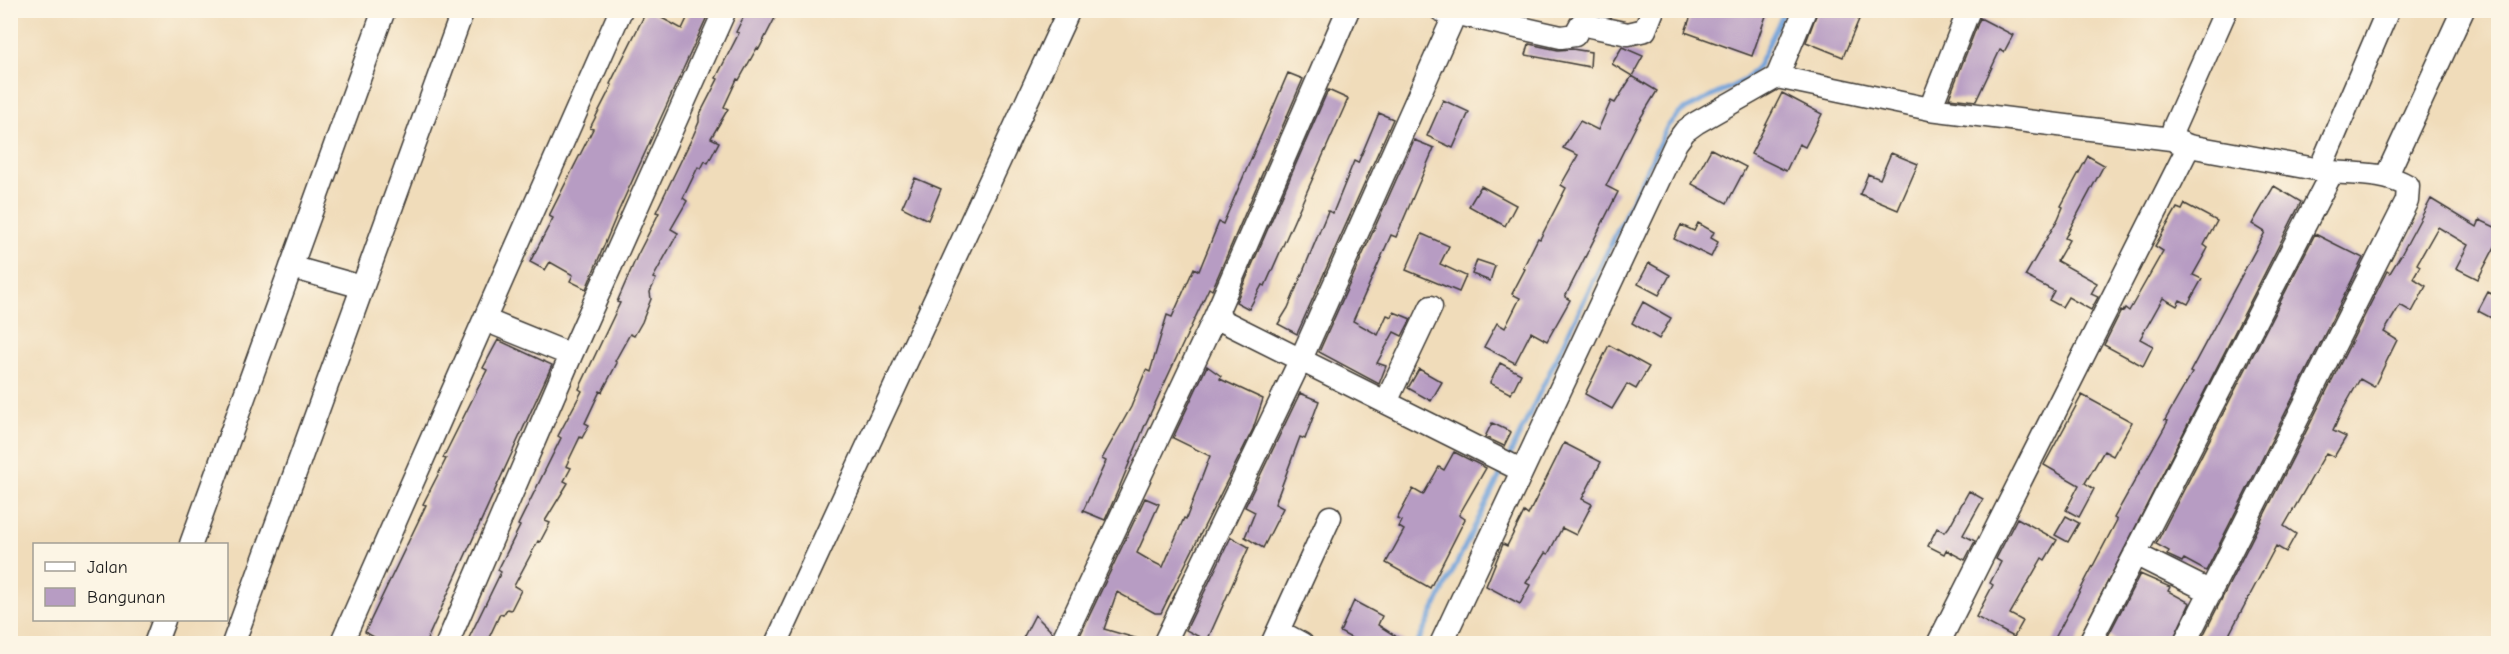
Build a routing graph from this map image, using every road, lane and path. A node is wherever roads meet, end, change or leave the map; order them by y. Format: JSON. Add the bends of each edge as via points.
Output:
{"nodes":[{"id":1,"x":384,"y":10,"type":"edge"},
{"id":2,"x":463,"y":10,"type":"edge"},
{"id":3,"x":621,"y":10,"type":"edge"},
{"id":4,"x":725,"y":10,"type":"edge"},
{"id":5,"x":1069,"y":10,"type":"edge"},
{"id":6,"x":1348,"y":10,"type":"edge"},
{"id":7,"x":1653,"y":10,"type":"edge"},
{"id":8,"x":1805,"y":10,"type":"edge"},
{"id":9,"x":1969,"y":10,"type":"edge"},
{"id":10,"x":2226,"y":10,"type":"edge"},
{"id":11,"x":2388,"y":10,"type":"edge"},
{"id":12,"x":2463,"y":10,"type":"edge"},
{"id":13,"x":1448,"y":12,"type":"edge"},
{"id":14,"x":1777,"y":77,"type":"junction"},
{"id":15,"x":1930,"y":109,"type":"junction"},
{"id":16,"x":2180,"y":143,"type":"junction"},
{"id":17,"x":2326,"y":170,"type":"junction"},
{"id":18,"x":2386,"y":177,"type":"junction"},
{"id":19,"x":291,"y":267,"type":"junction"},
{"id":20,"x":362,"y":287,"type":"junction"},
{"id":21,"x":1431,"y":307,"type":"dead end"},
{"id":22,"x":1215,"y":317,"type":"junction"},
{"id":23,"x":485,"y":320,"type":"junction"},
{"id":24,"x":571,"y":355,"type":"junction"},
{"id":25,"x":1301,"y":359,"type":"junction"},
{"id":26,"x":1386,"y":402,"type":"junction"},
{"id":27,"x":1511,"y":465,"type":"junction"},
{"id":28,"x":1330,"y":517,"type":"dead end"},
{"id":29,"x":191,"y":543,"type":"edge"},
{"id":30,"x":2135,"y":554,"type":"junction"},
{"id":31,"x":2211,"y":591,"type":"junction"},
{"id":32,"x":164,"y":621,"type":"edge"},
{"id":33,"x":1275,"y":637,"type":"edge"},
{"id":34,"x":155,"y":644,"type":"edge"},
{"id":35,"x":233,"y":644,"type":"edge"},
{"id":36,"x":341,"y":644,"type":"edge"},
{"id":37,"x":447,"y":644,"type":"edge"},
{"id":38,"x":776,"y":644,"type":"edge"},
{"id":39,"x":1061,"y":644,"type":"edge"},
{"id":40,"x":1164,"y":644,"type":"edge"},
{"id":41,"x":1302,"y":644,"type":"edge"},
{"id":42,"x":1441,"y":644,"type":"edge"},
{"id":43,"x":1938,"y":644,"type":"edge"},
{"id":44,"x":2089,"y":644,"type":"edge"},
{"id":45,"x":2184,"y":644,"type":"edge"}],
"edges":[{"from":1,"to":19,"type":"street"},
{"from":2,"to":20,"type":"street"},
{"from":3,"to":23,"type":"street"},
{"from":4,"to":24,"type":"street"},
{"from":5,"to":38,"type":"street"},
{"from":6,"to":22,"type":"street"},
{"from":7,"to":13,"type":"street","via":[[1644,30],[1628,34],[1581,24],[1575,35],[1561,37]]},
{"from":8,"to":14,"type":"street"},
{"from":9,"to":15,"type":"street"},
{"from":10,"to":16,"type":"street","via":[[2174,127]]},
{"from":11,"to":17,"type":"street"},
{"from":12,"to":18,"type":"street"},
{"from":13,"to":25,"type":"street"},
{"from":14,"to":15,"type":"street"},
{"from":14,"to":27,"type":"street","via":[[1696,123],[1676,142]]},
{"from":15,"to":16,"type":"street"},
{"from":16,"to":17,"type":"street"},
{"from":16,"to":43,"type":"street"},
{"from":17,"to":18,"type":"street"},
{"from":17,"to":30,"type":"street"},
{"from":18,"to":31,"type":"street","via":[[2408,186],[2407,201]]},
{"from":19,"to":20,"type":"street"},
{"from":19,"to":29,"type":"street"},
{"from":20,"to":35,"type":"street"},
{"from":21,"to":26,"type":"street"},
{"from":22,"to":25,"type":"street"},
{"from":22,"to":39,"type":"street"},
{"from":23,"to":24,"type":"street"},
{"from":23,"to":36,"type":"street"},
{"from":24,"to":37,"type":"street"},
{"from":25,"to":26,"type":"street"},
{"from":25,"to":40,"type":"street"},
{"from":26,"to":27,"type":"street"},
{"from":27,"to":42,"type":"street"},
{"from":28,"to":33,"type":"street"},
{"from":30,"to":31,"type":"street"},
{"from":30,"to":44,"type":"street"},
{"from":31,"to":45,"type":"street"},
{"from":32,"to":34,"type":"street"},
{"from":33,"to":41,"type":"street"}]}
